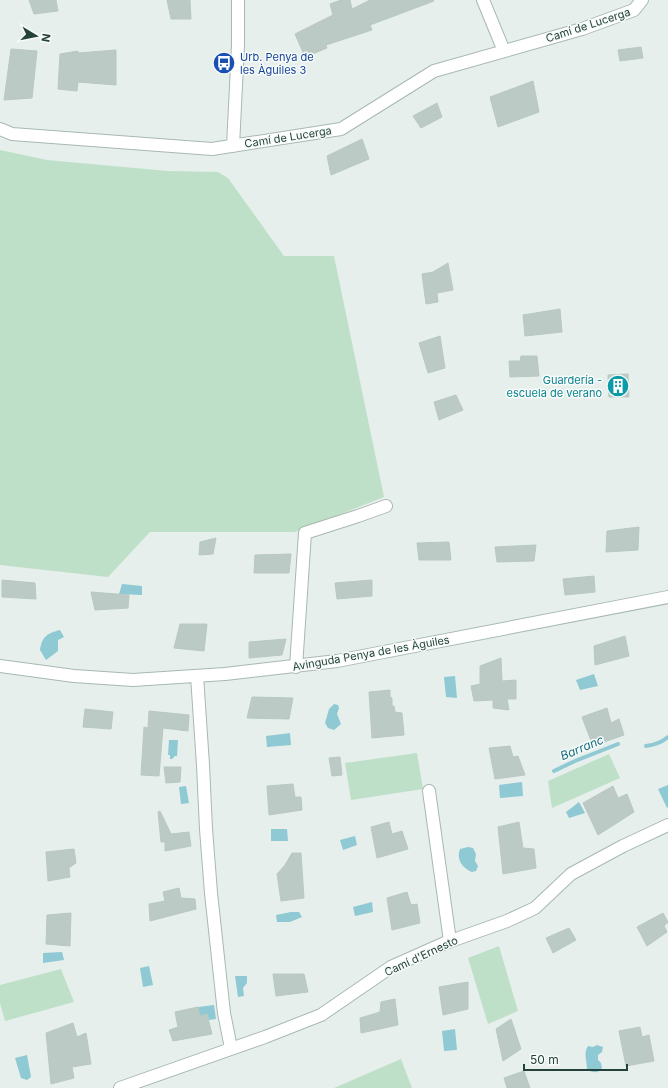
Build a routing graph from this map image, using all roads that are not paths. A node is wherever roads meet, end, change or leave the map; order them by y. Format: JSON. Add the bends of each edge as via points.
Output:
{"nodes":[{"id":1,"x":238,"y":0,"type":"edge"},
{"id":2,"x":483,"y":0,"type":"edge"},
{"id":3,"x":642,"y":0,"type":"edge"},
{"id":4,"x":504,"y":51,"type":"junction"},
{"id":5,"x":0,"y":129,"type":"edge"},
{"id":6,"x":233,"y":146,"type":"junction"},
{"id":7,"x":386,"y":506,"type":"dead end"},
{"id":8,"x":668,"y":597,"type":"edge"},
{"id":9,"x":0,"y":666,"type":"edge"},
{"id":10,"x":296,"y":667,"type":"junction"},
{"id":11,"x":197,"y":676,"type":"junction"},
{"id":12,"x":429,"y":791,"type":"dead end"},
{"id":13,"x":668,"y":825,"type":"edge"},
{"id":14,"x":450,"y":941,"type":"junction"},
{"id":15,"x":231,"y":1048,"type":"junction"},
{"id":16,"x":120,"y":1088,"type":"edge"}],
"edges":[{"from":1,"to":6,"type":"street"},
{"from":2,"to":4,"type":"street"},
{"from":3,"to":4,"type":"street","name":"Camí de Lucerga","via":[[634,10],[582,29]]},
{"from":4,"to":6,"type":"street","name":"Camí de Lucerga","via":[[434,70],[341,129]]},
{"from":5,"to":6,"type":"street","name":"Camí de Lucerga","via":[[12,134],[212,150]]},
{"from":7,"to":10,"type":"street","via":[[304,533]]},
{"from":8,"to":10,"type":"street","name":"Avinguda Penya de les Àguiles"},
{"from":9,"to":11,"type":"street","name":"Avinguda Penya de les Àguiles","via":[[74,676],[133,680]]},
{"from":10,"to":11,"type":"street","name":"Avinguda Penya de les Àguiles"},
{"from":11,"to":15,"type":"street","via":[[211,893],[224,1013]]},
{"from":12,"to":14,"type":"street"},
{"from":13,"to":14,"type":"street","name":"Camí d'Ernesto","via":[[571,874],[535,908],[507,922]]},
{"from":14,"to":15,"type":"street","name":"Camí d'Ernesto","via":[[391,967],[321,1015]]},
{"from":15,"to":16,"type":"street","name":"Camí d'Ernesto"}]}
